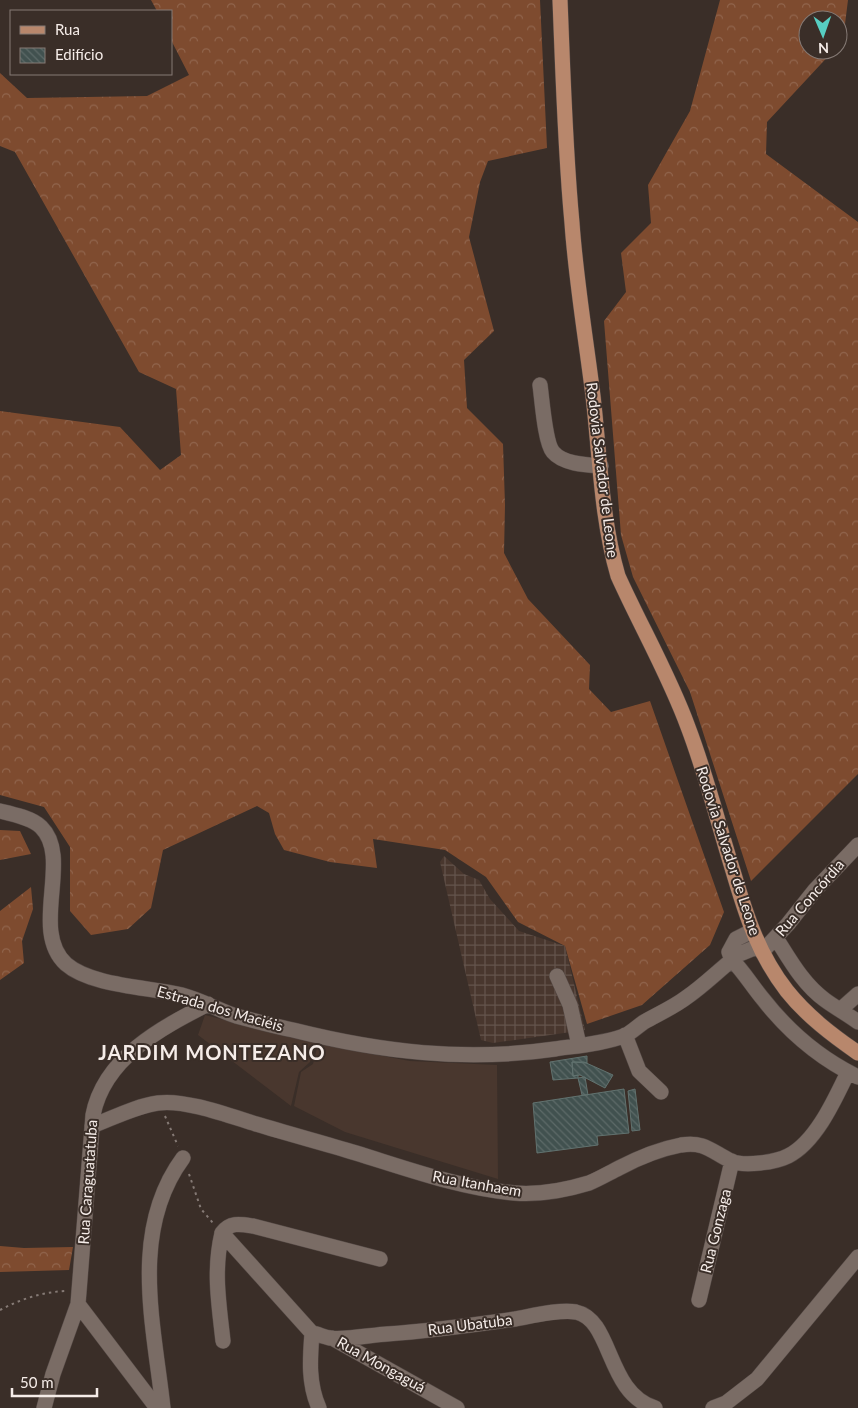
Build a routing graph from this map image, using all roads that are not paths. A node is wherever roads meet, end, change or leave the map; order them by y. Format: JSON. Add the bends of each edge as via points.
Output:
{"nodes":[{"id":1,"x":560,"y":0,"type":"edge"},
{"id":2,"x":540,"y":386,"type":"dead end"},
{"id":3,"x":601,"y":466,"type":"junction"},
{"id":4,"x":4,"y":812,"type":"edge"},
{"id":5,"x":858,"y":845,"type":"edge"},
{"id":6,"x":752,"y":931,"type":"junction"},
{"id":7,"x":776,"y":938,"type":"junction"},
{"id":8,"x":761,"y":949,"type":"junction"},
{"id":9,"x":730,"y":956,"type":"junction"},
{"id":10,"x":557,"y":976,"type":"dead end"},
{"id":11,"x":858,"y":994,"type":"edge"},
{"id":12,"x":208,"y":1004,"type":"junction"},
{"id":13,"x":840,"y":1010,"type":"junction"},
{"id":14,"x":858,"y":1022,"type":"edge"},
{"id":15,"x":625,"y":1035,"type":"junction"},
{"id":16,"x":579,"y":1045,"type":"junction"},
{"id":17,"x":858,"y":1053,"type":"edge"},
{"id":18,"x":853,"y":1075,"type":"edge"},
{"id":19,"x":661,"y":1092,"type":"dead end"},
{"id":20,"x":92,"y":1126,"type":"junction"},
{"id":21,"x":183,"y":1158,"type":"dead end"},
{"id":22,"x":732,"y":1162,"type":"junction"},
{"id":23,"x":222,"y":1233,"type":"junction"},
{"id":24,"x":858,"y":1257,"type":"edge"},
{"id":25,"x":380,"y":1259,"type":"dead end"},
{"id":26,"x":78,"y":1297,"type":"junction"},
{"id":27,"x":699,"y":1300,"type":"dead end"},
{"id":28,"x":312,"y":1333,"type":"junction"},
{"id":29,"x":331,"y":1338,"type":"junction"},
{"id":30,"x":223,"y":1341,"type":"dead end"},
{"id":31,"x":44,"y":1408,"type":"edge"},
{"id":32,"x":157,"y":1408,"type":"edge"},
{"id":33,"x":163,"y":1408,"type":"edge"},
{"id":34,"x":320,"y":1408,"type":"edge"},
{"id":35,"x":457,"y":1408,"type":"edge"},
{"id":36,"x":655,"y":1408,"type":"edge"},
{"id":37,"x":713,"y":1408,"type":"edge"}],
"edges":[{"from":1,"to":3,"type":"main road","name":"Rodovia Salvador de Leone","via":[[572,224]]},
{"from":2,"to":3,"type":"street","via":[[548,442],[553,452],[582,465]]},
{"from":3,"to":6,"type":"main road","name":"Rodovia Salvador de Leone","via":[[608,537],[618,576],[688,727]]},
{"from":4,"to":12,"type":"street","name":"Estrada dos Maciéis","via":[[40,826],[48,836],[53,863],[51,935],[64,962],[78,972],[107,981],[181,995]]},
{"from":5,"to":7,"type":"street","name":"Rua Concórdia"},
{"from":6,"to":8,"type":"main road","name":"Rodovia Salvador de Leone"},
{"from":6,"to":9,"type":"street","name":"Estrada dos Maciéis","via":[[736,939]]},
{"from":7,"to":8,"type":"street","name":"Rua Concórdia"},
{"from":7,"to":13,"type":"street","via":[[809,985]]},
{"from":8,"to":9,"type":"street"},
{"from":8,"to":17,"type":"main road","name":"Rodovia Salvador de Leone","via":[[802,1008]]},
{"from":9,"to":15,"type":"street","name":"Estrada dos Maciéis","via":[[688,997]]},
{"from":9,"to":18,"type":"street","via":[[773,1012],[796,1035]]},
{"from":10,"to":16,"type":"street","via":[[570,1005]]},
{"from":11,"to":13,"type":"street"},
{"from":12,"to":16,"type":"street","name":"Estrada dos Maciéis","via":[[237,1016],[288,1029],[393,1051],[492,1055]]},
{"from":12,"to":20,"type":"street","name":"Rua Caraguatatuba","via":[[172,1023],[130,1053],[102,1087],[94,1106]]},
{"from":13,"to":14,"type":"street"},
{"from":15,"to":16,"type":"street","name":"Estrada dos Maciéis"},
{"from":15,"to":19,"type":"street","via":[[639,1071]]},
{"from":18,"to":22,"type":"street","name":"Rua Itanhaem","via":[[812,1136],[800,1148],[772,1162]]},
{"from":20,"to":22,"type":"street","name":"Rua Itanhaem","via":[[159,1102],[178,1103],[412,1171],[516,1193],[550,1191],[590,1182],[654,1153],[683,1144],[704,1146]]},
{"from":20,"to":26,"type":"street","name":"Rua Caraguatatuba"},
{"from":21,"to":33,"type":"street","via":[[154,1219],[149,1253]]},
{"from":22,"to":27,"type":"street","name":"Rua Gonzaga"},
{"from":23,"to":25,"type":"street","via":[[232,1224],[253,1226]]},
{"from":23,"to":28,"type":"street"},
{"from":23,"to":30,"type":"street","via":[[216,1275]]},
{"from":24,"to":37,"type":"street","via":[[757,1379],[726,1403]]},
{"from":26,"to":31,"type":"street","name":"Rua Caraguatatuba"},
{"from":26,"to":32,"type":"street"},
{"from":28,"to":29,"type":"street","name":"Rua Ubatuba"},
{"from":28,"to":34,"type":"street","via":[[310,1379]]},
{"from":29,"to":35,"type":"street","name":"Rua Mongaguá"},
{"from":29,"to":36,"type":"street","name":"Rua Ubatuba","via":[[579,1313],[595,1325],[629,1390]]}]}
